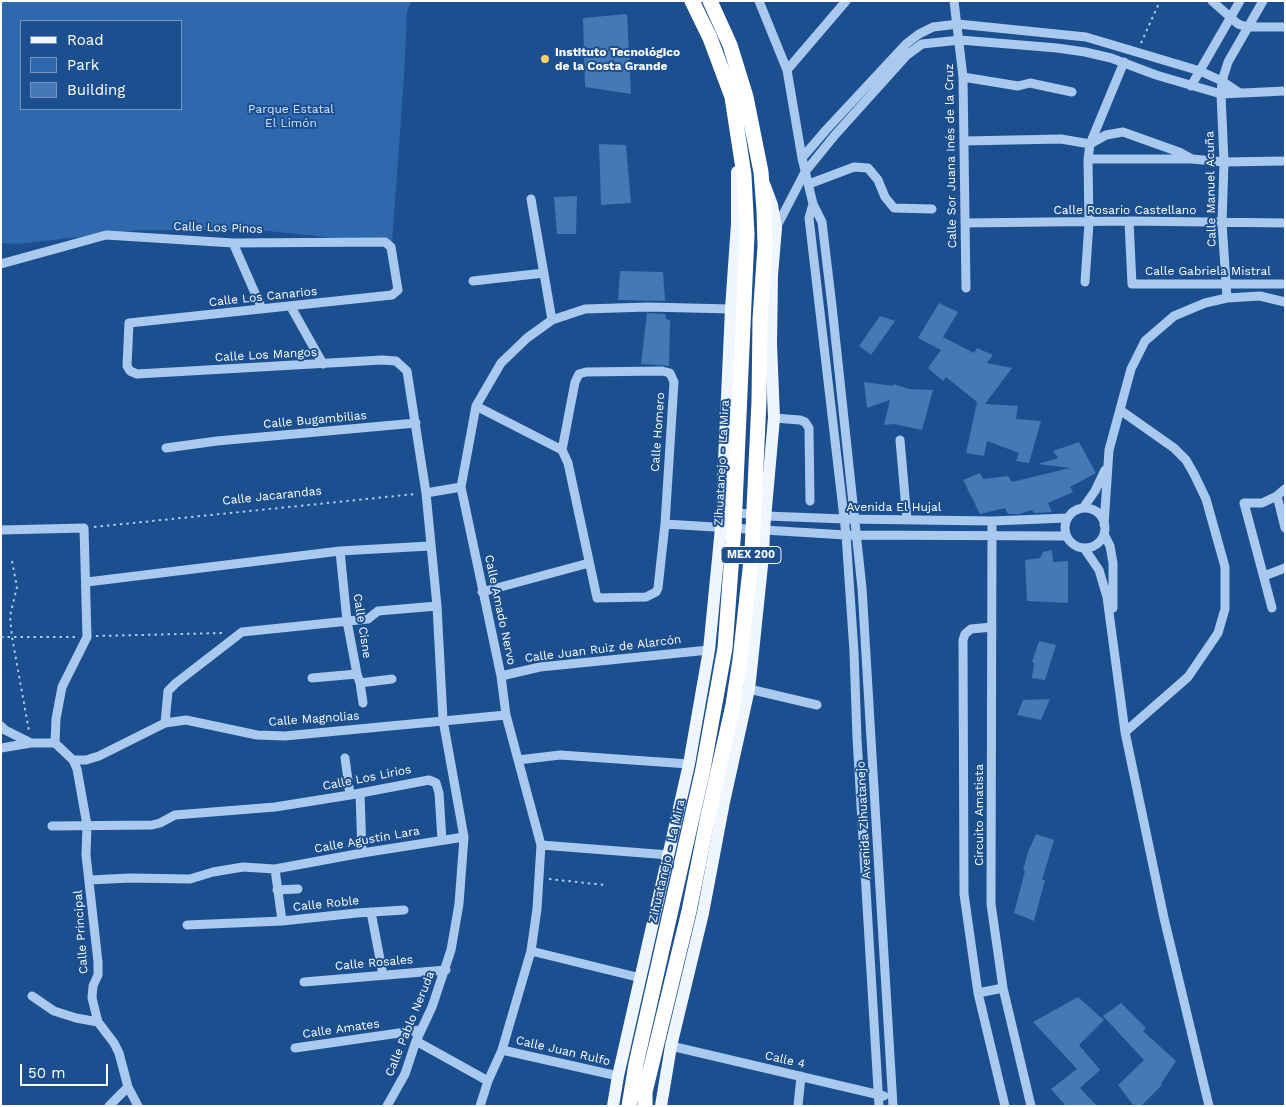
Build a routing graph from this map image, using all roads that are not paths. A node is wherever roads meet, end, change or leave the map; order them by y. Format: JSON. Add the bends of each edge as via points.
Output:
{"nodes":[{"id":1,"x":692,"y":1,"type":"edge"},
{"id":2,"x":710,"y":1,"type":"edge"},
{"id":3,"x":759,"y":1,"type":"edge"},
{"id":4,"x":846,"y":1,"type":"edge"},
{"id":5,"x":954,"y":1,"type":"edge"},
{"id":6,"x":1212,"y":1,"type":"edge"},
{"id":7,"x":1240,"y":1,"type":"edge"},
{"id":8,"x":1263,"y":1,"type":"edge"},
{"id":9,"x":1229,"y":17,"type":"junction"},
{"id":10,"x":958,"y":24,"type":"junction"},
{"id":11,"x":1243,"y":26,"type":"junction"},
{"id":12,"x":1285,"y":27,"type":"edge"},
{"id":13,"x":960,"y":40,"type":"junction"},
{"id":14,"x":1124,"y":62,"type":"junction"},
{"id":15,"x":787,"y":70,"type":"junction"},
{"id":16,"x":1200,"y":71,"type":"junction"},
{"id":17,"x":963,"y":77,"type":"junction"},
{"id":18,"x":1222,"y":81,"type":"junction"},
{"id":19,"x":1191,"y":86,"type":"junction"},
{"id":20,"x":1285,"y":91,"type":"edge"},
{"id":21,"x":1072,"y":92,"type":"dead end"},
{"id":22,"x":1238,"y":92,"type":"junction"},
{"id":23,"x":1221,"y":94,"type":"junction"},
{"id":24,"x":732,"y":97,"type":"junction"},
{"id":25,"x":964,"y":141,"type":"junction"},
{"id":26,"x":1090,"y":144,"type":"junction"},
{"id":27,"x":802,"y":158,"type":"junction"},
{"id":28,"x":1088,"y":159,"type":"junction"},
{"id":29,"x":1192,"y":159,"type":"junction"},
{"id":30,"x":1285,"y":161,"type":"edge"},
{"id":31,"x":1224,"y":162,"type":"junction"},
{"id":32,"x":760,"y":172,"type":"junction"},
{"id":33,"x":805,"y":172,"type":"junction"},
{"id":34,"x":809,"y":184,"type":"junction"},
{"id":35,"x":531,"y":199,"type":"dead end"},
{"id":36,"x":813,"y":204,"type":"junction"},
{"id":37,"x":932,"y":209,"type":"dead end"},
{"id":38,"x":1129,"y":221,"type":"junction"},
{"id":39,"x":966,"y":223,"type":"junction"},
{"id":40,"x":1088,"y":223,"type":"junction"},
{"id":41,"x":1222,"y":223,"type":"junction"},
{"id":42,"x":1285,"y":223,"type":"edge"},
{"id":43,"x":776,"y":228,"type":"junction"},
{"id":44,"x":233,"y":243,"type":"junction"},
{"id":45,"x":1,"y":264,"type":"edge"},
{"id":46,"x":544,"y":272,"type":"junction"},
{"id":47,"x":473,"y":281,"type":"dead end"},
{"id":48,"x":1085,"y":282,"type":"dead end"},
{"id":49,"x":1226,"y":284,"type":"junction"},
{"id":50,"x":1285,"y":284,"type":"edge"},
{"id":51,"x":966,"y":288,"type":"dead end"},
{"id":52,"x":398,"y":290,"type":"joint"},
{"id":53,"x":1227,"y":298,"type":"junction"},
{"id":54,"x":1285,"y":302,"type":"edge"},
{"id":55,"x":291,"y":306,"type":"junction"},
{"id":56,"x":262,"y":309,"type":"junction"},
{"id":57,"x":731,"y":309,"type":"junction"},
{"id":58,"x":552,"y":320,"type":"junction"},
{"id":59,"x":396,"y":361,"type":"joint"},
{"id":60,"x":324,"y":364,"type":"junction"},
{"id":61,"x":137,"y":374,"type":"joint"},
{"id":62,"x":476,"y":406,"type":"junction"},
{"id":63,"x":1120,"y":410,"type":"junction"},
{"id":64,"x":774,"y":418,"type":"junction"},
{"id":65,"x":416,"y":423,"type":"junction"},
{"id":66,"x":900,"y":440,"type":"dead end"},
{"id":67,"x":166,"y":448,"type":"dead end"},
{"id":68,"x":562,"y":450,"type":"junction"},
{"id":69,"x":1107,"y":462,"type":"junction"},
{"id":70,"x":461,"y":487,"type":"junction"},
{"id":71,"x":1285,"y":489,"type":"edge"},
{"id":72,"x":426,"y":493,"type":"junction"},
{"id":73,"x":1277,"y":496,"type":"junction"},
{"id":74,"x":810,"y":501,"type":"dead end"},
{"id":75,"x":1083,"y":508,"type":"junction"},
{"id":76,"x":728,"y":511,"type":"junction"},
{"id":77,"x":759,"y":515,"type":"junction"},
{"id":78,"x":1067,"y":518,"type":"junction"},
{"id":79,"x":845,"y":519,"type":"junction"},
{"id":80,"x":855,"y":519,"type":"junction"},
{"id":81,"x":907,"y":520,"type":"junction"},
{"id":82,"x":992,"y":521,"type":"junction"},
{"id":83,"x":665,"y":524,"type":"junction"},
{"id":84,"x":727,"y":528,"type":"junction"},
{"id":85,"x":1285,"y":528,"type":"edge"},
{"id":86,"x":1104,"y":529,"type":"junction"},
{"id":87,"x":1,"y":530,"type":"edge"},
{"id":88,"x":758,"y":530,"type":"junction"},
{"id":89,"x":857,"y":534,"type":"junction"},
{"id":90,"x":992,"y":534,"type":"junction"},
{"id":91,"x":846,"y":535,"type":"junction"},
{"id":92,"x":1066,"y":536,"type":"junction"},
{"id":93,"x":430,"y":546,"type":"junction"},
{"id":94,"x":1084,"y":548,"type":"junction"},
{"id":95,"x":340,"y":551,"type":"junction"},
{"id":96,"x":589,"y":563,"type":"junction"},
{"id":97,"x":1285,"y":568,"type":"edge"},
{"id":98,"x":1264,"y":576,"type":"junction"},
{"id":99,"x":87,"y":582,"type":"junction"},
{"id":100,"x":482,"y":592,"type":"junction"},
{"id":101,"x":437,"y":606,"type":"junction"},
{"id":102,"x":1272,"y":608,"type":"dead end"},
{"id":103,"x":347,"y":621,"type":"junction"},
{"id":104,"x":992,"y":627,"type":"junction"},
{"id":105,"x":1112,"y":631,"type":"junction"},
{"id":106,"x":709,"y":650,"type":"junction"},
{"id":107,"x":854,"y":652,"type":"junction"},
{"id":108,"x":866,"y":654,"type":"junction"},
{"id":109,"x":357,"y":674,"type":"junction"},
{"id":110,"x":501,"y":676,"type":"junction"},
{"id":111,"x":312,"y":678,"type":"dead end"},
{"id":112,"x":392,"y":679,"type":"dead end"},
{"id":113,"x":360,"y":683,"type":"junction"},
{"id":114,"x":749,"y":689,"type":"junction"},
{"id":115,"x":363,"y":703,"type":"dead end"},
{"id":116,"x":817,"y":705,"type":"dead end"},
{"id":117,"x":506,"y":715,"type":"junction"},
{"id":118,"x":443,"y":720,"type":"junction"},
{"id":119,"x":165,"y":723,"type":"junction"},
{"id":120,"x":1,"y":726,"type":"edge"},
{"id":121,"x":1125,"y":732,"type":"junction"},
{"id":122,"x":31,"y":743,"type":"junction"},
{"id":123,"x":55,"y":743,"type":"junction"},
{"id":124,"x":1,"y":748,"type":"edge"},
{"id":125,"x":345,"y":758,"type":"dead end"},
{"id":126,"x":73,"y":760,"type":"junction"},
{"id":127,"x":518,"y":760,"type":"junction"},
{"id":128,"x":689,"y":764,"type":"junction"},
{"id":129,"x":360,"y":793,"type":"junction"},
{"id":130,"x":350,"y":795,"type":"junction"},
{"id":131,"x":87,"y":825,"type":"junction"},
{"id":132,"x":52,"y":826,"type":"dead end"},
{"id":133,"x":464,"y":837,"type":"junction"},
{"id":134,"x":442,"y":840,"type":"junction"},
{"id":135,"x":541,"y":845,"type":"junction"},
{"id":136,"x":362,"y":852,"type":"junction"},
{"id":137,"x":669,"y":854,"type":"junction"},
{"id":138,"x":275,"y":868,"type":"junction"},
{"id":139,"x":90,"y":880,"type":"junction"},
{"id":140,"x":298,"y":889,"type":"dead end"},
{"id":141,"x":277,"y":890,"type":"junction"},
{"id":142,"x":404,"y":910,"type":"dead end"},
{"id":143,"x":371,"y":912,"type":"junction"},
{"id":144,"x":696,"y":912,"type":"junction"},
{"id":145,"x":282,"y":921,"type":"junction"},
{"id":146,"x":187,"y":925,"type":"dead end"},
{"id":147,"x":531,"y":951,"type":"junction"},
{"id":148,"x":446,"y":970,"type":"junction"},
{"id":149,"x":383,"y":975,"type":"junction"},
{"id":150,"x":641,"y":978,"type":"junction"},
{"id":151,"x":304,"y":982,"type":"dead end"},
{"id":152,"x":1003,"y":988,"type":"junction"},
{"id":153,"x":978,"y":993,"type":"junction"},
{"id":154,"x":32,"y":996,"type":"dead end"},
{"id":155,"x":98,"y":1022,"type":"junction"},
{"id":156,"x":420,"y":1030,"type":"junction"},
{"id":157,"x":416,"y":1041,"type":"junction"},
{"id":158,"x":671,"y":1046,"type":"junction"},
{"id":159,"x":295,"y":1048,"type":"dead end"},
{"id":160,"x":502,"y":1050,"type":"junction"},
{"id":161,"x":618,"y":1076,"type":"junction"},
{"id":162,"x":801,"y":1076,"type":"junction"},
{"id":163,"x":488,"y":1082,"type":"junction"},
{"id":164,"x":128,"y":1087,"type":"junction"},
{"id":165,"x":879,"y":1095,"type":"junction"},
{"id":166,"x":893,"y":1102,"type":"edge"},
{"id":167,"x":109,"y":1106,"type":"edge"},
{"id":168,"x":138,"y":1106,"type":"edge"},
{"id":169,"x":387,"y":1106,"type":"edge"},
{"id":170,"x":480,"y":1106,"type":"edge"},
{"id":171,"x":613,"y":1106,"type":"edge"},
{"id":172,"x":629,"y":1106,"type":"edge"},
{"id":173,"x":644,"y":1106,"type":"edge"},
{"id":174,"x":661,"y":1106,"type":"edge"},
{"id":175,"x":798,"y":1106,"type":"edge"},
{"id":176,"x":879,"y":1106,"type":"edge"},
{"id":177,"x":1005,"y":1106,"type":"edge"},
{"id":178,"x":1031,"y":1106,"type":"edge"},
{"id":179,"x":1209,"y":1106,"type":"edge"}],
"edges":[{"from":1,"to":24,"type":"highway","name":"Zihuatanejo - La Mira","number":"MEX 200"},
{"from":2,"to":32,"type":"highway","number":"MEX 200","via":[[730,45],[746,97]]},
{"from":3,"to":15,"type":"street"},
{"from":4,"to":15,"type":"street"},
{"from":5,"to":10,"type":"street"},
{"from":6,"to":9,"type":"street"},
{"from":7,"to":9,"type":"street"},
{"from":8,"to":11,"type":"street","name":"Calle Manuel Acuña"},
{"from":9,"to":11,"type":"street"},
{"from":9,"to":16,"type":"street"},
{"from":10,"to":13,"type":"street","name":"Calle Sor Juana Inés de la Cruz"},
{"from":10,"to":16,"type":"street","via":[[1079,36]]},
{"from":10,"to":27,"type":"street","via":[[933,27],[906,44]]},
{"from":11,"to":12,"type":"street"},
{"from":11,"to":18,"type":"street","name":"Calle Manuel Acuña"},
{"from":13,"to":14,"type":"street","via":[[1057,48]]},
{"from":13,"to":17,"type":"street","name":"Calle Sor Juana Inés de la Cruz"},
{"from":13,"to":33,"type":"street","via":[[922,44],[907,55]]},
{"from":14,"to":19,"type":"street"},
{"from":14,"to":26,"type":"street"},
{"from":15,"to":27,"type":"street"},
{"from":16,"to":18,"type":"street"},
{"from":16,"to":19,"type":"street"},
{"from":17,"to":21,"type":"street","via":[[1018,86],[1030,83]]},
{"from":17,"to":25,"type":"street","name":"Calle Sor Juana Inés de la Cruz"},
{"from":18,"to":22,"type":"street"},
{"from":18,"to":23,"type":"street","name":"Calle Manuel Acuña"},
{"from":19,"to":23,"type":"street"},
{"from":20,"to":22,"type":"street"},
{"from":22,"to":23,"type":"street"},
{"from":23,"to":31,"type":"street","name":"Calle Manuel Acuña"},
{"from":24,"to":57,"type":"main road","via":[[737,224]]},
{"from":24,"to":76,"type":"highway","name":"Zihuatanejo - La Mira","number":"MEX 200","via":[[744,175],[747,235]]},
{"from":25,"to":26,"type":"street","via":[[1061,139]]},
{"from":25,"to":39,"type":"street","name":"Calle Sor Juana Inés de la Cruz"},
{"from":26,"to":28,"type":"street"},
{"from":26,"to":29,"type":"street","via":[[1106,134],[1123,132]]},
{"from":27,"to":33,"type":"street"},
{"from":28,"to":29,"type":"street"},
{"from":28,"to":40,"type":"street"},
{"from":29,"to":31,"type":"street"},
{"from":30,"to":31,"type":"street"},
{"from":31,"to":41,"type":"street","name":"Calle Manuel Acuña"},
{"from":32,"to":43,"type":"main road"},
{"from":32,"to":77,"type":"highway","number":"MEX 200","via":[[765,246],[760,319]]},
{"from":33,"to":34,"type":"street"},
{"from":33,"to":43,"type":"street"},
{"from":34,"to":36,"type":"street"},
{"from":34,"to":37,"type":"street","via":[[854,166],[868,168],[894,208]]},
{"from":35,"to":46,"type":"street"},
{"from":36,"to":79,"type":"street","name":"Avenida Zihuatanejo","via":[[809,218]]},
{"from":36,"to":80,"type":"street","name":"Avenida Zihuatanejo","via":[[822,222]]},
{"from":38,"to":40,"type":"street","name":"Calle Rosario Castellano"},
{"from":38,"to":41,"type":"street","name":"Calle Rosario Castellano"},
{"from":38,"to":49,"type":"street","name":"Calle Gabriela Mistral","via":[[1132,284]]},
{"from":39,"to":40,"type":"street","name":"Calle Rosario Castellano"},
{"from":39,"to":51,"type":"street","name":"Calle Sor Juana Inés de la Cruz"},
{"from":40,"to":48,"type":"street"},
{"from":41,"to":42,"type":"street","name":"Calle Rosario Castellano"},
{"from":41,"to":49,"type":"street","name":"Calle Manuel Acuña"},
{"from":43,"to":64,"type":"main road","via":[[771,344]]},
{"from":44,"to":45,"type":"street","name":"Calle Los Pinos","via":[[106,235]]},
{"from":44,"to":52,"type":"street","name":"Calle Los Pinos","via":[[386,242],[391,247]]},
{"from":44,"to":56,"type":"street"},
{"from":46,"to":47,"type":"street"},
{"from":46,"to":58,"type":"street"},
{"from":49,"to":50,"type":"street","name":"Calle Gabriela Mistral"},
{"from":49,"to":53,"type":"street","name":"Calle Manuel Acuña"},
{"from":52,"to":55,"type":"street","name":"Calle Los Canarios","via":[[392,295]]},
{"from":53,"to":54,"type":"street","via":[[1260,296]]},
{"from":53,"to":63,"type":"street","via":[[1174,316],[1145,342],[1131,369]]},
{"from":55,"to":56,"type":"street","name":"Calle Los Canarios"},
{"from":55,"to":60,"type":"street"},
{"from":56,"to":61,"type":"street","name":"Calle Los Canarios","via":[[129,323],[127,366]]},
{"from":57,"to":58,"type":"street","name":"Calle Amado Nervo","via":[[585,309]]},
{"from":57,"to":76,"type":"main road"},
{"from":58,"to":62,"type":"street","name":"Calle Amado Nervo","via":[[501,363]]},
{"from":59,"to":60,"type":"street","name":"Calle Los Mangos"},
{"from":59,"to":65,"type":"street","name":"Calle Pablo Neruda","via":[[407,371]]},
{"from":60,"to":61,"type":"street","name":"Calle Los Mangos"},
{"from":62,"to":68,"type":"street"},
{"from":62,"to":70,"type":"street","name":"Calle Amado Nervo"},
{"from":63,"to":69,"type":"street"},
{"from":63,"to":121,"type":"street","via":[[1186,460],[1206,499],[1224,566],[1225,583],[1221,625],[1205,654],[1188,676]]},
{"from":64,"to":74,"type":"street","via":[[800,420],[809,428]]},
{"from":64,"to":77,"type":"main road"},
{"from":65,"to":67,"type":"street","name":"Calle Bugambilias"},
{"from":65,"to":72,"type":"street","name":"Calle Pablo Neruda"},
{"from":66,"to":81,"type":"street"},
{"from":68,"to":83,"type":"street","name":"Calle Homero","via":[[579,374],[670,373],[674,382]]},
{"from":68,"to":96,"type":"street","name":"Calle Homero","via":[[568,463]]},
{"from":69,"to":75,"type":"street","via":[[1095,491]]},
{"from":69,"to":86,"type":"street"},
{"from":70,"to":72,"type":"street"},
{"from":70,"to":100,"type":"street","name":"Calle Amado Nervo"},
{"from":71,"to":73,"type":"street"},
{"from":72,"to":93,"type":"street","name":"Calle Pablo Neruda"},
{"from":73,"to":85,"type":"street"},
{"from":73,"to":98,"type":"street","via":[[1262,503],[1244,503]]},
{"from":75,"to":78,"type":"street"},
{"from":75,"to":86,"type":"street","via":[[1101,516]]},
{"from":76,"to":77,"type":"street","name":"Avenida El Hujal"},
{"from":76,"to":84,"type":"highway","name":"Zihuatanejo - La Mira","number":"MEX 200"},
{"from":77,"to":79,"type":"street","name":"Avenida El Hujal"},
{"from":77,"to":88,"type":"highway","number":"MEX 200"},
{"from":78,"to":82,"type":"street","name":"Avenida El Hujal"},
{"from":78,"to":92,"type":"street"},
{"from":79,"to":80,"type":"street","name":"Avenida El Hujal"},
{"from":79,"to":91,"type":"street","name":"Avenida Zihuatanejo"},
{"from":80,"to":81,"type":"street","name":"Avenida El Hujal"},
{"from":80,"to":89,"type":"street","name":"Avenida Zihuatanejo"},
{"from":81,"to":82,"type":"street","name":"Avenida El Hujal"},
{"from":82,"to":90,"type":"street","name":"Circuito Amatista"},
{"from":83,"to":84,"type":"street"},
{"from":83,"to":96,"type":"street","name":"Calle Homero","via":[[656,592],[646,597],[598,598]]},
{"from":84,"to":88,"type":"street"},
{"from":84,"to":106,"type":"main road"},
{"from":84,"to":172,"type":"highway","name":"Zihuatanejo - La Mira","number":"MEX 200","via":[[723,658],[703,769]]},
{"from":86,"to":94,"type":"street","via":[[1100,540]]},
{"from":86,"to":105,"type":"street","via":[[1113,563]]},
{"from":87,"to":99,"type":"street","via":[[84,528]]},
{"from":88,"to":91,"type":"street"},
{"from":88,"to":114,"type":"main road","via":[[763,556]]},
{"from":88,"to":144,"type":"highway","number":"MEX 200","via":[[733,705],[707,821]]},
{"from":89,"to":90,"type":"street"},
{"from":89,"to":91,"type":"street"},
{"from":89,"to":108,"type":"street","name":"Avenida Zihuatanejo"},
{"from":90,"to":92,"type":"street"},
{"from":90,"to":104,"type":"street","name":"Circuito Amatista"},
{"from":91,"to":107,"type":"street","name":"Avenida Zihuatanejo"},
{"from":92,"to":94,"type":"street"},
{"from":93,"to":95,"type":"street"},
{"from":93,"to":101,"type":"street","name":"Calle Pablo Neruda"},
{"from":94,"to":105,"type":"street","via":[[1099,570]]},
{"from":95,"to":99,"type":"street"},
{"from":95,"to":103,"type":"street","name":"Calle Cisne"},
{"from":96,"to":100,"type":"street"},
{"from":97,"to":98,"type":"street"},
{"from":98,"to":102,"type":"street"},
{"from":99,"to":123,"type":"street","via":[[87,637],[62,687]]},
{"from":100,"to":110,"type":"street","name":"Calle Amado Nervo"},
{"from":101,"to":103,"type":"street","via":[[378,611],[368,619]]},
{"from":101,"to":118,"type":"street","name":"Calle Pablo Neruda"},
{"from":103,"to":109,"type":"street","name":"Calle Cisne"},
{"from":103,"to":119,"type":"street","via":[[242,632],[168,691]]},
{"from":104,"to":152,"type":"street","name":"Circuito Amatista","via":[[991,904]]},
{"from":104,"to":153,"type":"street","via":[[971,629],[963,640],[964,894]]},
{"from":105,"to":121,"type":"street"},
{"from":106,"to":110,"type":"street","name":"Calle Juan Ruiz de Alarcón","via":[[540,667]]},
{"from":106,"to":128,"type":"main road"},
{"from":107,"to":108,"type":"street"},
{"from":107,"to":165,"type":"street","name":"Avenida Zihuatanejo"},
{"from":108,"to":166,"type":"street","name":"Avenida Zihuatanejo"},
{"from":109,"to":111,"type":"street"},
{"from":109,"to":113,"type":"street","name":"Calle Cisne"},
{"from":110,"to":117,"type":"street","name":"Calle Amado Nervo"},
{"from":112,"to":113,"type":"street"},
{"from":113,"to":115,"type":"street","name":"Calle Cisne"},
{"from":114,"to":116,"type":"street"},
{"from":114,"to":144,"type":"main road"},
{"from":117,"to":118,"type":"street","name":"Calle Magnolias"},
{"from":117,"to":127,"type":"street","name":"Calle Amado Nervo"},
{"from":118,"to":119,"type":"street","name":"Calle Magnolias","via":[[285,736],[257,735],[186,720]]},
{"from":118,"to":133,"type":"street","name":"Calle Pablo Neruda"},
{"from":119,"to":126,"type":"street","name":"Calle Magnolias","via":[[99,756]]},
{"from":120,"to":122,"type":"street"},
{"from":121,"to":179,"type":"street","via":[[1164,918]]},
{"from":122,"to":123,"type":"street"},
{"from":122,"to":124,"type":"street"},
{"from":123,"to":126,"type":"street"},
{"from":125,"to":130,"type":"street"},
{"from":126,"to":131,"type":"street","name":"Calle Principal","via":[[78,769]]},
{"from":127,"to":128,"type":"street","via":[[560,755]]},
{"from":127,"to":135,"type":"street","name":"Calle Amado Nervo"},
{"from":128,"to":137,"type":"main road"},
{"from":129,"to":130,"type":"street","name":"Calle Los Lirios"},
{"from":129,"to":134,"type":"street","name":"Calle Los Lirios","via":[[429,780],[436,783],[440,792]]},
{"from":129,"to":136,"type":"street"},
{"from":130,"to":131,"type":"street","name":"Calle Los Lirios","via":[[275,807],[175,815],[152,824]]},
{"from":131,"to":132,"type":"street","name":"Calle Los Lirios"},
{"from":131,"to":139,"type":"street","name":"Calle Principal","via":[[86,855]]},
{"from":133,"to":134,"type":"street","name":"Calle Agustín Lara"},
{"from":133,"to":148,"type":"street","name":"Calle Pablo Neruda","via":[[459,904]]},
{"from":134,"to":136,"type":"street","name":"Calle Agustín Lara"},
{"from":135,"to":137,"type":"street"},
{"from":135,"to":147,"type":"street","name":"Calle Amado Nervo"},
{"from":136,"to":138,"type":"street","name":"Calle Agustín Lara"},
{"from":137,"to":150,"type":"main road"},
{"from":138,"to":139,"type":"street","name":"Calle Agustín Lara","via":[[243,867],[190,879]]},
{"from":138,"to":141,"type":"street"},
{"from":139,"to":155,"type":"street","name":"Calle Principal","via":[[98,962],[92,998]]},
{"from":140,"to":141,"type":"street"},
{"from":141,"to":145,"type":"street"},
{"from":142,"to":143,"type":"street","name":"Calle Roble"},
{"from":143,"to":145,"type":"street","name":"Calle Roble"},
{"from":143,"to":149,"type":"street"},
{"from":144,"to":158,"type":"main road"},
{"from":144,"to":173,"type":"highway","number":"MEX 200","via":[[645,1092]]},
{"from":145,"to":146,"type":"street","name":"Calle Roble"},
{"from":147,"to":150,"type":"street"},
{"from":147,"to":160,"type":"street","name":"Calle Amado Nervo"},
{"from":148,"to":149,"type":"street","name":"Calle Rosales"},
{"from":148,"to":156,"type":"street","name":"Calle Pablo Neruda"},
{"from":149,"to":151,"type":"street","name":"Calle Rosales"},
{"from":150,"to":161,"type":"main road"},
{"from":152,"to":153,"type":"street"},
{"from":152,"to":178,"type":"street","name":"Circuito Amatista"},
{"from":153,"to":177,"type":"street"},
{"from":154,"to":155,"type":"street","via":[[54,1011]]},
{"from":155,"to":164,"type":"street","name":"Calle Principal","via":[[119,1053]]},
{"from":156,"to":157,"type":"street","name":"Calle Pablo Neruda"},
{"from":156,"to":159,"type":"street","name":"Calle Amates"},
{"from":157,"to":163,"type":"street"},
{"from":157,"to":169,"type":"street","name":"Calle Pablo Neruda","via":[[405,1074]]},
{"from":158,"to":162,"type":"street","name":"Calle 4"},
{"from":158,"to":174,"type":"main road"},
{"from":160,"to":161,"type":"street","name":"Calle Juan Rulfo"},
{"from":160,"to":163,"type":"street","name":"Calle Amado Nervo"},
{"from":161,"to":171,"type":"main road"},
{"from":162,"to":165,"type":"street","name":"Calle 4"},
{"from":162,"to":175,"type":"street"},
{"from":163,"to":170,"type":"street","name":"Calle Amado Nervo"},
{"from":164,"to":167,"type":"street"},
{"from":164,"to":168,"type":"street","name":"Calle Principal"},
{"from":165,"to":166,"type":"street","name":"Calle 4"},
{"from":165,"to":176,"type":"street","name":"Avenida Zihuatanejo"}]}
